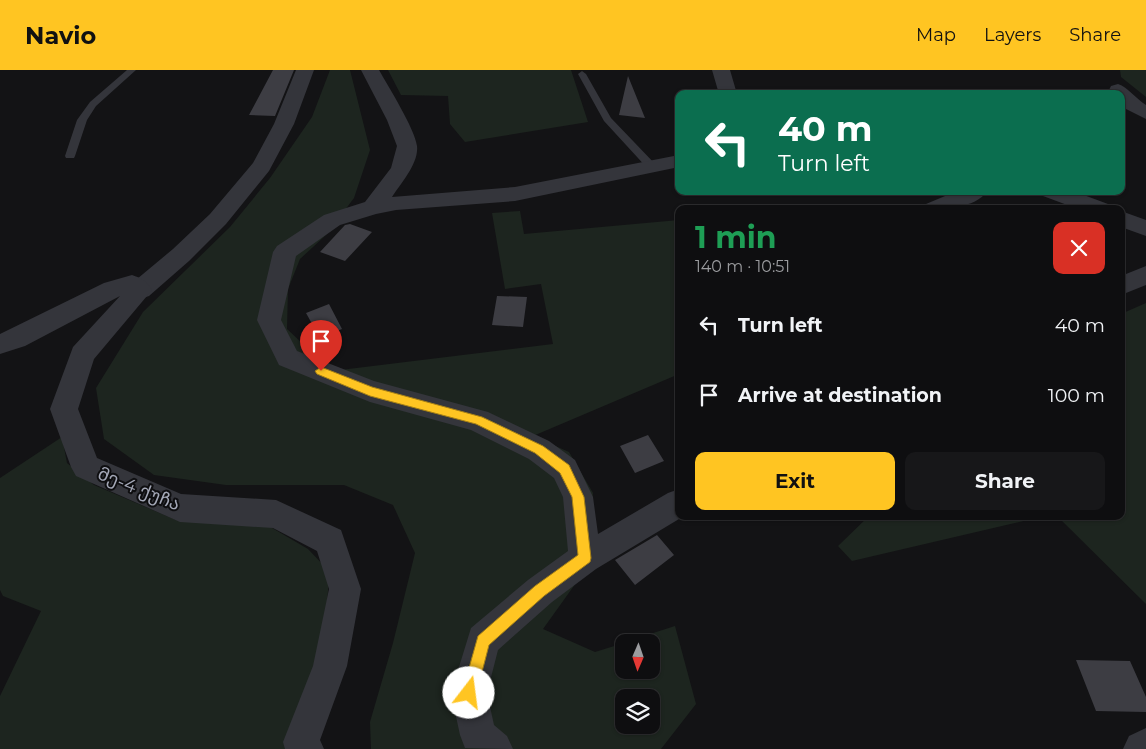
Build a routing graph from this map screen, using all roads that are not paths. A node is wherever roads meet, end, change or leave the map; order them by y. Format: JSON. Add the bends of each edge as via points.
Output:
{"nodes":[{"id":1,"x":132,"y":70,"type":"edge"},
{"id":2,"x":305,"y":70,"type":"edge"},
{"id":3,"x":370,"y":70,"type":"edge"},
{"id":4,"x":721,"y":70,"type":"edge"},
{"id":5,"x":582,"y":74,"type":"dead end"},
{"id":6,"x":727,"y":90,"type":"edge"},
{"id":7,"x":1125,"y":98,"type":"edge"},
{"id":8,"x":1146,"y":113,"type":"edge"},
{"id":9,"x":70,"y":156,"type":"dead end"},
{"id":10,"x":675,"y":163,"type":"edge"},
{"id":11,"x":653,"y":168,"type":"junction"},
{"id":12,"x":967,"y":195,"type":"edge"},
{"id":13,"x":1062,"y":195,"type":"edge"},
{"id":14,"x":944,"y":205,"type":"edge"},
{"id":15,"x":1089,"y":205,"type":"edge"},
{"id":16,"x":373,"y":207,"type":"junction"},
{"id":17,"x":1125,"y":220,"type":"edge"},
{"id":18,"x":1146,"y":228,"type":"edge"},
{"id":19,"x":1146,"y":275,"type":"edge"},
{"id":20,"x":1125,"y":284,"type":"edge"},
{"id":21,"x":140,"y":290,"type":"junction"},
{"id":22,"x":0,"y":344,"type":"edge"},
{"id":23,"x":675,"y":505,"type":"edge"},
{"id":24,"x":585,"y":558,"type":"junction"},
{"id":25,"x":1146,"y":747,"type":"edge"},
{"id":26,"x":305,"y":749,"type":"edge"},
{"id":27,"x":494,"y":749,"type":"edge"},
{"id":28,"x":1142,"y":749,"type":"edge"}],
"edges":[{"from":1,"to":9,"type":"lane","via":[[93,104],[82,120]]},
{"from":2,"to":21,"type":"street","via":[[284,124],[262,166],[218,219]]},
{"from":3,"to":16,"type":"street","via":[[407,146],[401,169]]},
{"from":4,"to":6,"type":"street"},
{"from":5,"to":11,"type":"lane","via":[[607,119]]},
{"from":7,"to":8,"type":"street"},
{"from":10,"to":11,"type":"street"},
{"from":11,"to":16,"type":"street","via":[[516,194]]},
{"from":12,"to":14,"type":"street"},
{"from":13,"to":15,"type":"street"},
{"from":16,"to":24,"type":"street","via":[[332,220],[285,252],[269,320],[288,358],[370,391],[478,420],[539,450],[564,469],[578,497]]},
{"from":17,"to":18,"type":"street"},
{"from":19,"to":20,"type":"street"},
{"from":21,"to":22,"type":"street","via":[[132,284],[113,288],[16,339]]},
{"from":21,"to":26,"type":"street","name":"მე-4 ქუჩა","via":[[82,354],[64,409],[86,467],[180,508],[276,514],[330,542],[345,589],[330,666],[301,742]]},
{"from":23,"to":24,"type":"street"},
{"from":24,"to":27,"type":"street","via":[[483,640],[469,693],[478,735]]},
{"from":25,"to":28,"type":"street"}]}
